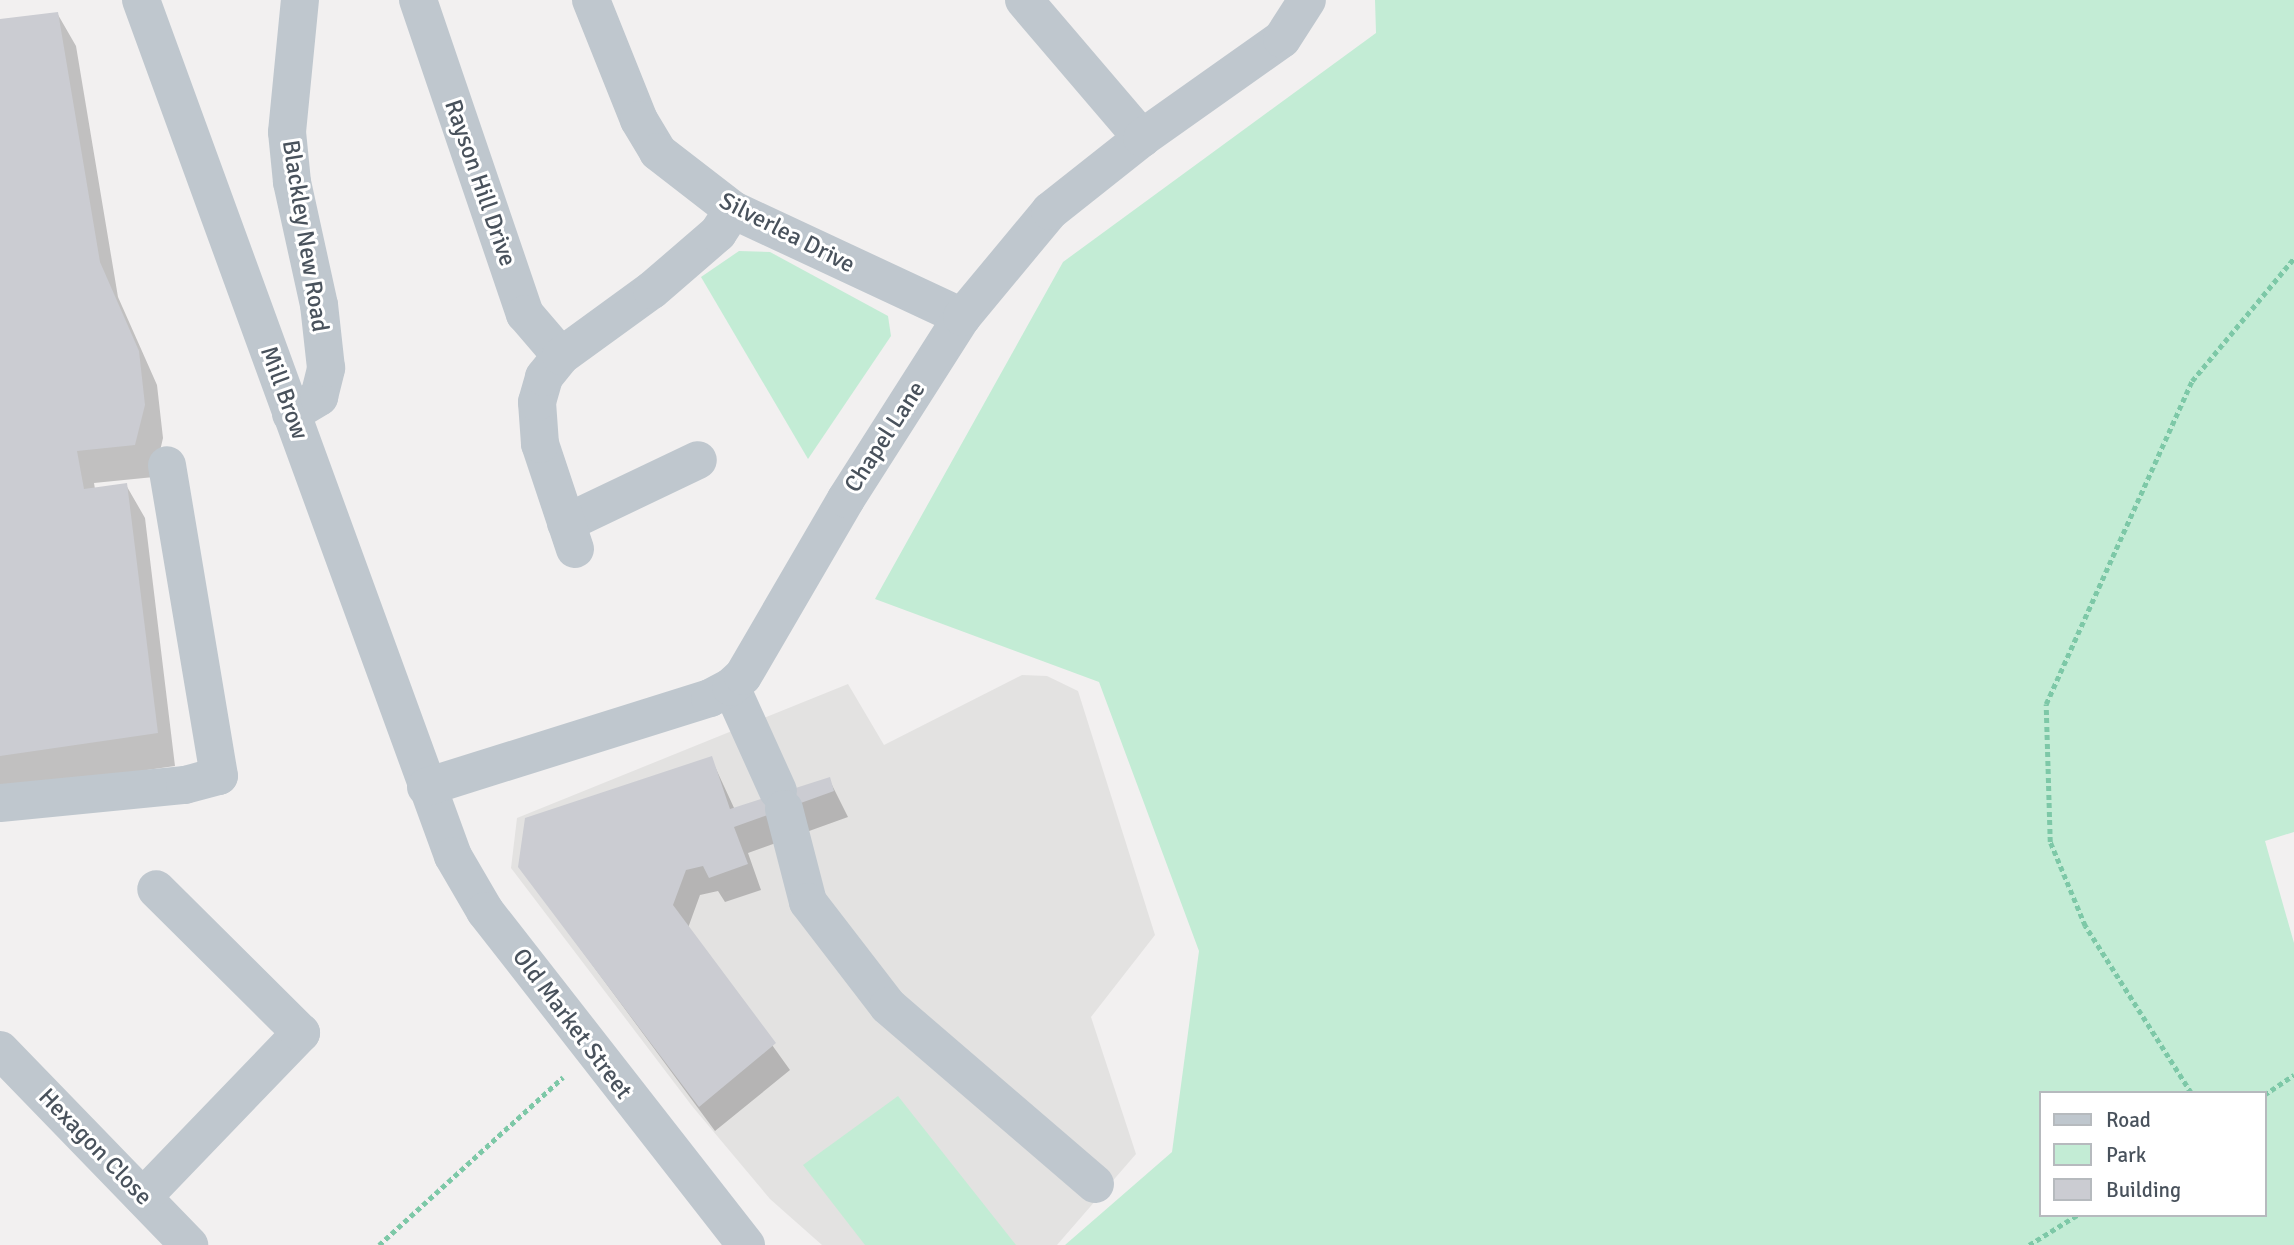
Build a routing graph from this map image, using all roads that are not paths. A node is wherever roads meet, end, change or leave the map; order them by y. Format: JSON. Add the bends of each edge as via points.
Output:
{"nodes":[{"id":1,"x":141,"y":0,"type":"edge"},
{"id":2,"x":300,"y":0,"type":"edge"},
{"id":3,"x":418,"y":0,"type":"edge"},
{"id":4,"x":591,"y":0,"type":"edge"},
{"id":5,"x":1024,"y":0,"type":"edge"},
{"id":6,"x":1307,"y":0,"type":"edge"},
{"id":7,"x":1142,"y":138,"type":"junction"},
{"id":8,"x":733,"y":210,"type":"junction"},
{"id":9,"x":962,"y":317,"type":"junction"},
{"id":10,"x":561,"y":356,"type":"junction"},
{"id":11,"x":291,"y":414,"type":"junction"},
{"id":12,"x":698,"y":460,"type":"dead end"},
{"id":13,"x":167,"y":465,"type":"dead end"},
{"id":14,"x":731,"y":687,"type":"junction"},
{"id":15,"x":426,"y":787,"type":"junction"},
{"id":16,"x":0,"y":803,"type":"edge"},
{"id":17,"x":156,"y":889,"type":"dead end"},
{"id":18,"x":0,"y":1050,"type":"edge"},
{"id":19,"x":1095,"y":1184,"type":"dead end"},
{"id":20,"x":143,"y":1197,"type":"junction"},
{"id":21,"x":189,"y":1245,"type":"edge"},
{"id":22,"x":746,"y":1245,"type":"edge"}],
"edges":[{"from":1,"to":11,"type":"street","name":"Mill Brow"},
{"from":2,"to":11,"type":"street","name":"Blackley New Road","via":[[287,132],[326,368],[319,397]]},
{"from":3,"to":10,"type":"street","name":"Rayson Hill Drive","via":[[524,314]]},
{"from":4,"to":8,"type":"street","name":"Silverlea Drive","via":[[639,120],[658,152]]},
{"from":5,"to":7,"type":"street"},
{"from":6,"to":7,"type":"street","name":"Chapel Lane","via":[[1282,40]]},
{"from":7,"to":9,"type":"street","name":"Chapel Lane","via":[[1050,211]]},
{"from":8,"to":9,"type":"street","name":"Silverlea Drive"},
{"from":8,"to":10,"type":"street","via":[[718,233],[652,290]]},
{"from":9,"to":14,"type":"street","name":"Chapel Lane","via":[[846,499],[743,676]]},
{"from":10,"to":12,"type":"street","via":[[544,377],[537,424],[570,536]]},
{"from":11,"to":15,"type":"street","name":"Mill Brow"},
{"from":13,"to":16,"type":"street","via":[[219,776],[185,785]]},
{"from":14,"to":15,"type":"street"},
{"from":14,"to":19,"type":"street","via":[[781,800],[808,902],[888,1006]]},
{"from":15,"to":22,"type":"street","name":"Old Market Street","via":[[453,856],[485,911]]},
{"from":17,"to":20,"type":"street","via":[[301,1033]]},
{"from":18,"to":20,"type":"street","name":"Hexagon Close"},
{"from":20,"to":21,"type":"street","name":"Hexagon Close"}]}
